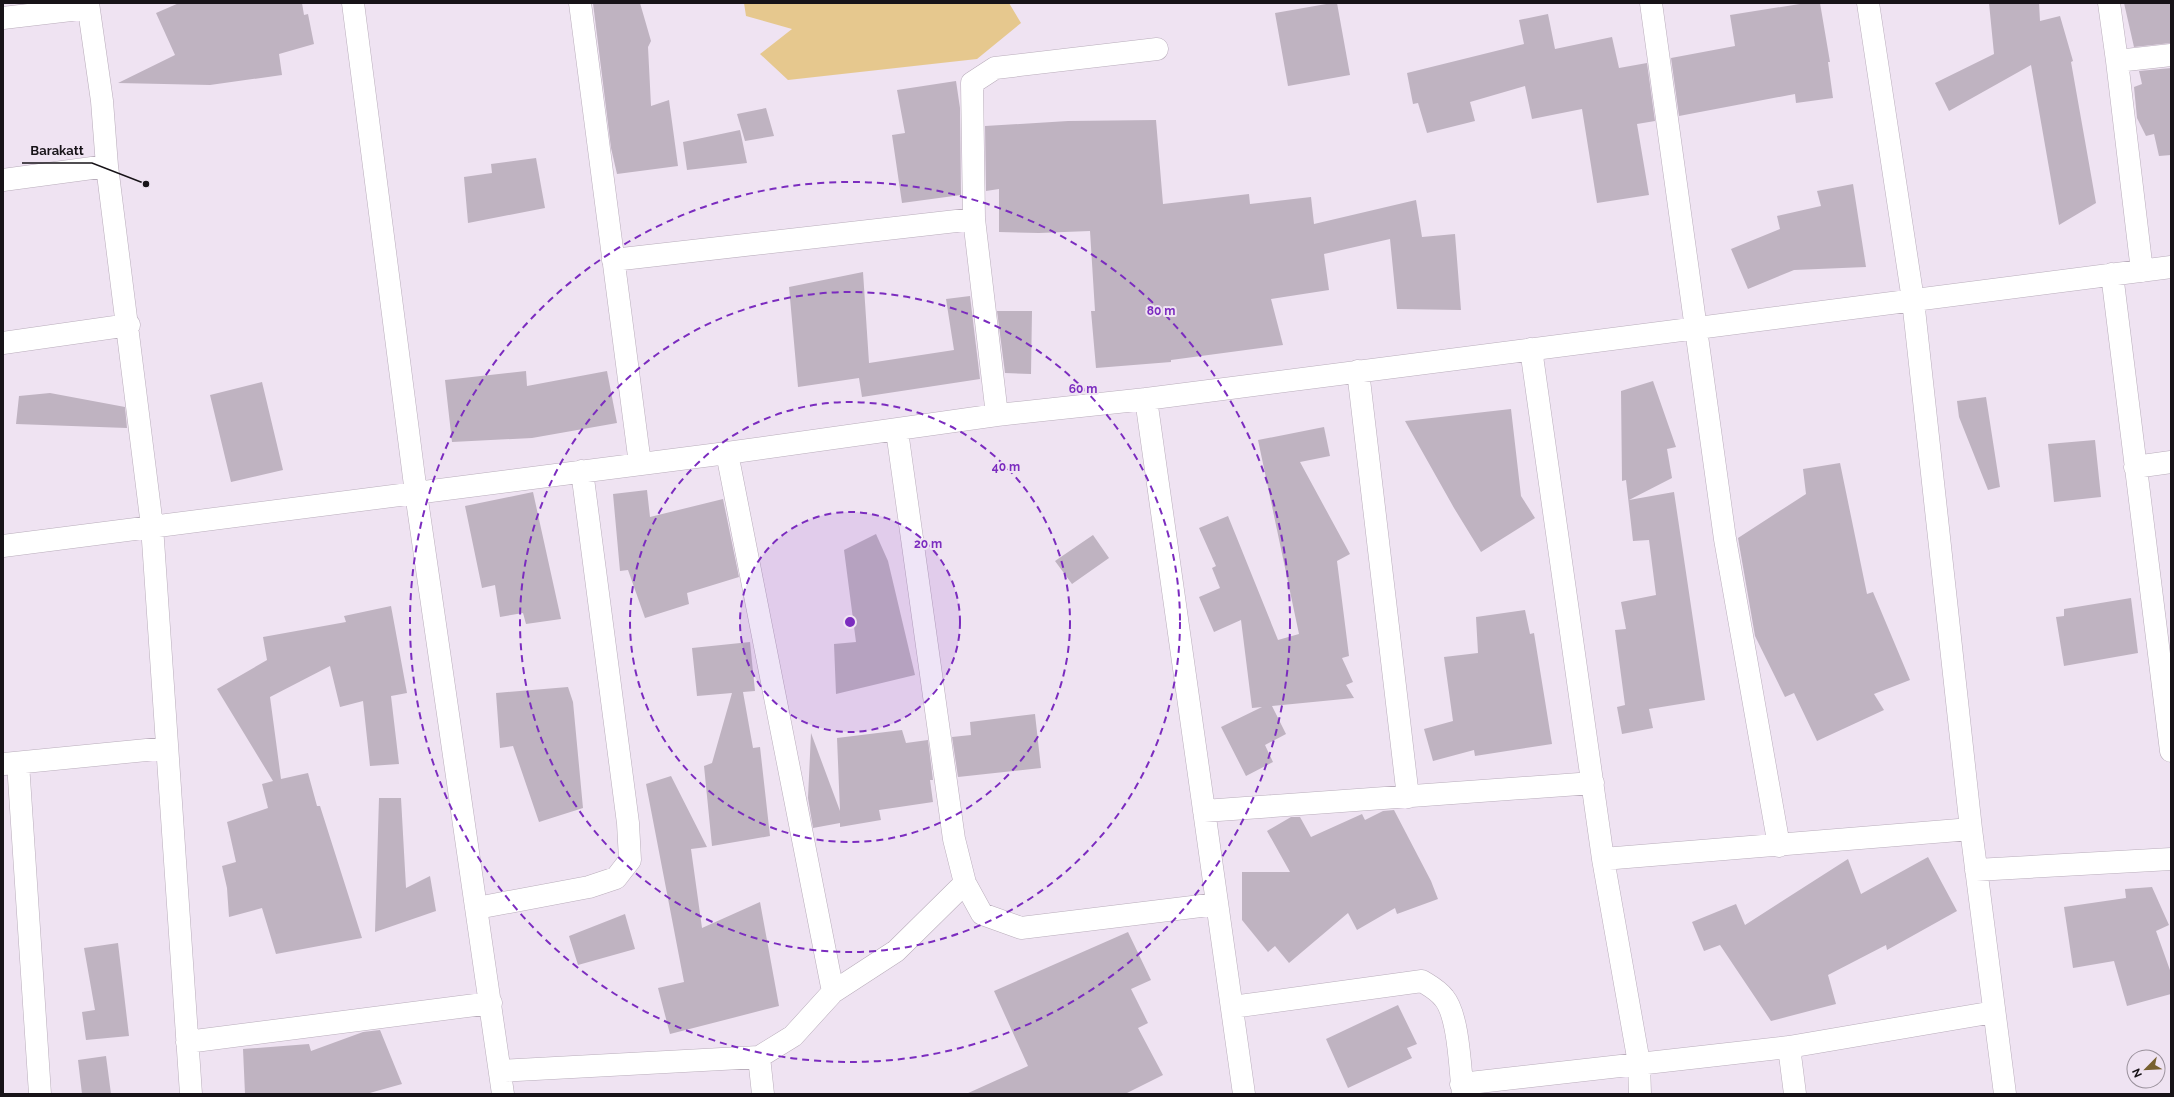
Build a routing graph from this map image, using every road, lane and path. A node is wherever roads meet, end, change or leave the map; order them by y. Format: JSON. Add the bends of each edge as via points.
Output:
{"nodes":[{"id":1,"x":353,"y":3,"type":"edge"},
{"id":2,"x":580,"y":3,"type":"edge"},
{"id":3,"x":1651,"y":3,"type":"edge"},
{"id":4,"x":1868,"y":3,"type":"edge"},
{"id":5,"x":2108,"y":3,"type":"edge"},
{"id":6,"x":88,"y":5,"type":"edge"},
{"id":7,"x":3,"y":18,"type":"edge"},
{"id":8,"x":1157,"y":49,"type":"dead end"},
{"id":9,"x":2171,"y":55,"type":"edge"},
{"id":10,"x":2117,"y":61,"type":"junction"},
{"id":11,"x":108,"y":166,"type":"junction"},
{"id":12,"x":3,"y":180,"type":"edge"},
{"id":13,"x":974,"y":219,"type":"junction"},
{"id":14,"x":614,"y":260,"type":"junction"},
{"id":15,"x":2171,"y":267,"type":"edge"},
{"id":16,"x":2142,"y":271,"type":"junction"},
{"id":17,"x":2112,"y":274,"type":"junction"},
{"id":18,"x":1913,"y":300,"type":"junction"},
{"id":19,"x":129,"y":325,"type":"junction"},
{"id":20,"x":1697,"y":327,"type":"junction"},
{"id":21,"x":3,"y":343,"type":"edge"},
{"id":22,"x":1531,"y":349,"type":"junction"},
{"id":23,"x":1358,"y":371,"type":"junction"},
{"id":24,"x":1146,"y":398,"type":"junction"},
{"id":25,"x":997,"y":416,"type":"junction"},
{"id":26,"x":897,"y":431,"type":"junction"},
{"id":27,"x":727,"y":453,"type":"junction"},
{"id":28,"x":2171,"y":462,"type":"edge"},
{"id":29,"x":640,"y":464,"type":"junction"},
{"id":30,"x":2135,"y":467,"type":"junction"},
{"id":31,"x":582,"y":471,"type":"junction"},
{"id":32,"x":416,"y":493,"type":"junction"},
{"id":33,"x":152,"y":526,"type":"junction"},
{"id":34,"x":3,"y":546,"type":"edge"},
{"id":35,"x":2164,"y":634,"type":"edge"},
{"id":36,"x":167,"y":748,"type":"junction"},
{"id":37,"x":2171,"y":751,"type":"edge"},
{"id":38,"x":10,"y":764,"type":"edge"},
{"id":39,"x":1593,"y":783,"type":"junction"},
{"id":40,"x":1408,"y":796,"type":"junction"},
{"id":41,"x":1204,"y":811,"type":"junction"},
{"id":42,"x":1971,"y":829,"type":"junction"},
{"id":43,"x":1779,"y":846,"type":"junction"},
{"id":44,"x":1603,"y":859,"type":"junction"},
{"id":45,"x":2171,"y":860,"type":"edge"},
{"id":46,"x":1976,"y":870,"type":"junction"},
{"id":47,"x":965,"y":883,"type":"junction"},
{"id":48,"x":1217,"y":904,"type":"junction"},
{"id":49,"x":477,"y":908,"type":"junction"},
{"id":50,"x":833,"y":992,"type":"junction"},
{"id":51,"x":491,"y":1003,"type":"junction"},
{"id":52,"x":1232,"y":1007,"type":"junction"},
{"id":53,"x":1994,"y":1012,"type":"junction"},
{"id":54,"x":187,"y":1042,"type":"junction"},
{"id":55,"x":1789,"y":1048,"type":"junction"},
{"id":56,"x":759,"y":1057,"type":"junction"},
{"id":57,"x":1639,"y":1063,"type":"junction"},
{"id":58,"x":500,"y":1071,"type":"junction"},
{"id":59,"x":1462,"y":1089,"type":"edge"},
{"id":60,"x":40,"y":1094,"type":"edge"},
{"id":61,"x":191,"y":1094,"type":"edge"},
{"id":62,"x":503,"y":1094,"type":"edge"},
{"id":63,"x":763,"y":1094,"type":"edge"},
{"id":64,"x":1244,"y":1094,"type":"edge"},
{"id":65,"x":1640,"y":1094,"type":"edge"},
{"id":66,"x":1795,"y":1094,"type":"edge"},
{"id":67,"x":2005,"y":1094,"type":"edge"}],
"edges":[{"from":1,"to":32,"type":"street"},
{"from":2,"to":14,"type":"street"},
{"from":3,"to":20,"type":"street"},
{"from":4,"to":18,"type":"street"},
{"from":5,"to":10,"type":"street"},
{"from":6,"to":7,"type":"street"},
{"from":6,"to":11,"type":"street","via":[[102,101]]},
{"from":8,"to":13,"type":"street","via":[[995,68],[972,82]]},
{"from":9,"to":10,"type":"street"},
{"from":10,"to":16,"type":"street"},
{"from":11,"to":12,"type":"street"},
{"from":11,"to":19,"type":"street"},
{"from":13,"to":14,"type":"street"},
{"from":13,"to":25,"type":"street"},
{"from":14,"to":29,"type":"street"},
{"from":15,"to":16,"type":"street"},
{"from":16,"to":17,"type":"street"},
{"from":17,"to":18,"type":"street"},
{"from":17,"to":30,"type":"street"},
{"from":18,"to":20,"type":"street"},
{"from":18,"to":42,"type":"street"},
{"from":19,"to":21,"type":"street"},
{"from":19,"to":33,"type":"street"},
{"from":20,"to":22,"type":"street"},
{"from":20,"to":43,"type":"street","via":[[1725,539]]},
{"from":22,"to":23,"type":"street"},
{"from":22,"to":39,"type":"street"},
{"from":23,"to":24,"type":"street"},
{"from":23,"to":40,"type":"street"},
{"from":24,"to":25,"type":"street"},
{"from":24,"to":41,"type":"street"},
{"from":25,"to":26,"type":"street"},
{"from":26,"to":27,"type":"street"},
{"from":26,"to":47,"type":"street","via":[[954,839]]},
{"from":27,"to":29,"type":"street"},
{"from":27,"to":50,"type":"street"},
{"from":28,"to":30,"type":"street"},
{"from":29,"to":31,"type":"street"},
{"from":30,"to":35,"type":"street"},
{"from":31,"to":32,"type":"street"},
{"from":31,"to":49,"type":"street","via":[[628,823],[630,860],[616,878],[589,887]]},
{"from":32,"to":33,"type":"street"},
{"from":32,"to":49,"type":"street"},
{"from":33,"to":34,"type":"street"},
{"from":33,"to":36,"type":"street"},
{"from":35,"to":37,"type":"street"},
{"from":36,"to":38,"type":"street"},
{"from":36,"to":54,"type":"street"},
{"from":38,"to":60,"type":"street"},
{"from":39,"to":40,"type":"street"},
{"from":39,"to":44,"type":"street"},
{"from":40,"to":41,"type":"street"},
{"from":41,"to":48,"type":"street"},
{"from":42,"to":43,"type":"street"},
{"from":42,"to":46,"type":"street"},
{"from":43,"to":44,"type":"street"},
{"from":44,"to":57,"type":"street"},
{"from":45,"to":46,"type":"street"},
{"from":46,"to":53,"type":"street"},
{"from":47,"to":48,"type":"street","via":[[982,914],[1022,928]]},
{"from":47,"to":50,"type":"street","via":[[896,951]]},
{"from":48,"to":52,"type":"street"},
{"from":49,"to":51,"type":"street"},
{"from":50,"to":56,"type":"street","via":[[793,1036]]},
{"from":51,"to":54,"type":"street"},
{"from":51,"to":58,"type":"street"},
{"from":52,"to":59,"type":"street","via":[[1422,982],[1436,989],[1445,999],[1453,1018]]},
{"from":52,"to":64,"type":"street"},
{"from":53,"to":55,"type":"street"},
{"from":53,"to":67,"type":"street"},
{"from":54,"to":61,"type":"street"},
{"from":55,"to":57,"type":"street"},
{"from":55,"to":66,"type":"street"},
{"from":56,"to":58,"type":"street"},
{"from":56,"to":63,"type":"street"},
{"from":57,"to":59,"type":"street"},
{"from":57,"to":65,"type":"street"},
{"from":58,"to":62,"type":"street"}]}
